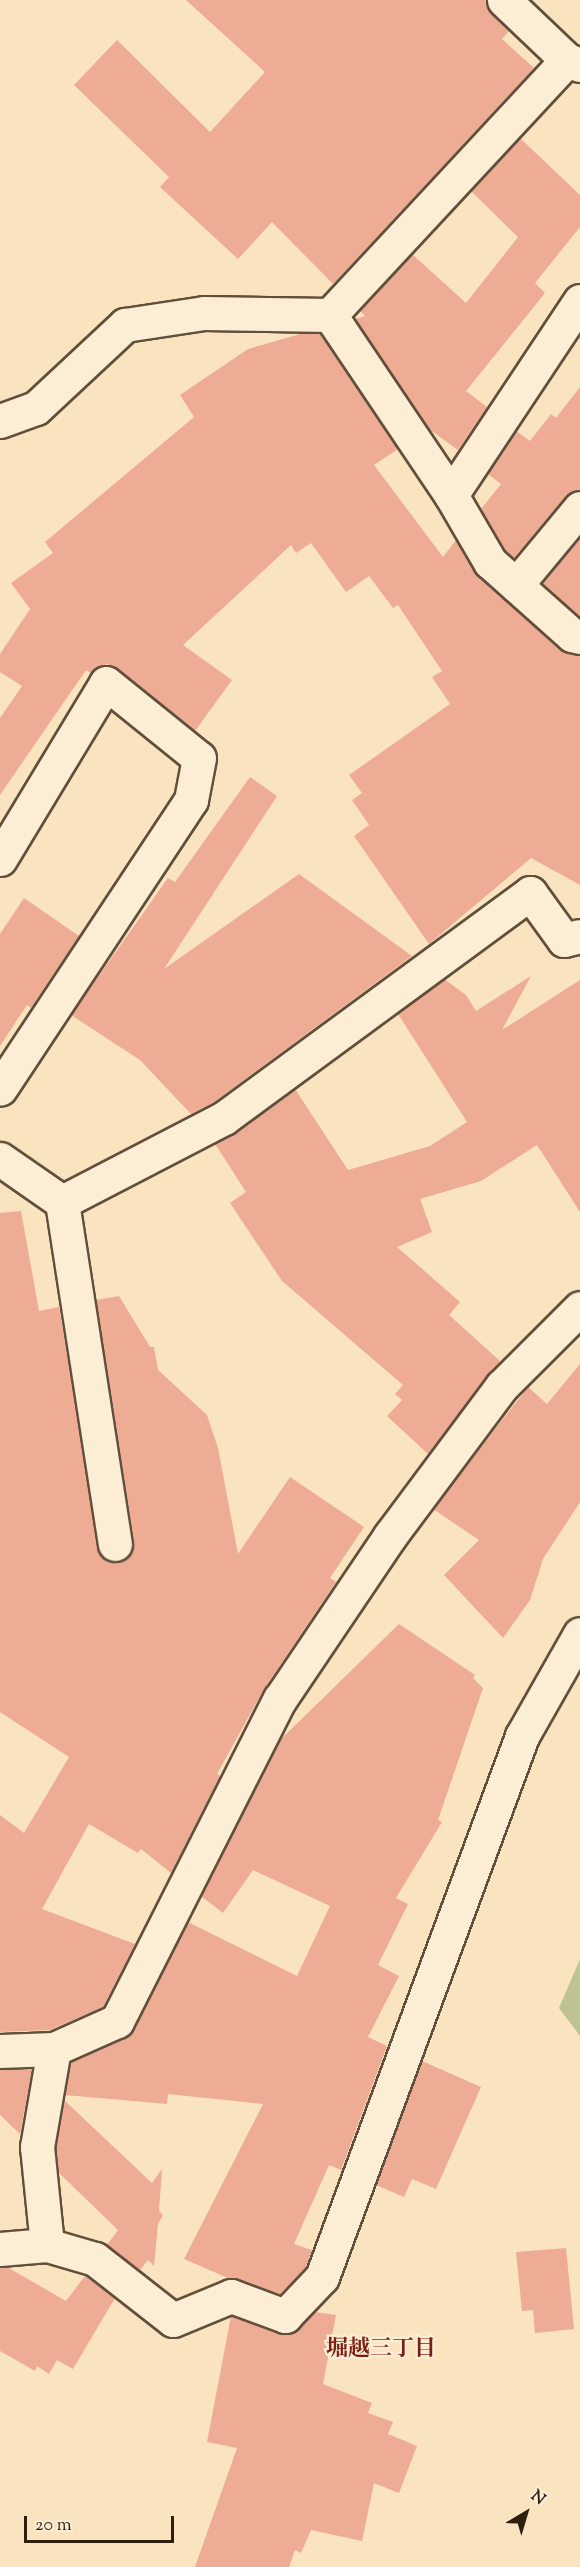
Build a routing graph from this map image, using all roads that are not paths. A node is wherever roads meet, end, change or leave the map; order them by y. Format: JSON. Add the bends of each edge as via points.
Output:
{"nodes":[{"id":1,"x":504,"y":0,"type":"edge"},
{"id":2,"x":573,"y":63,"type":"edge"},
{"id":3,"x":580,"y":301,"type":"edge"},
{"id":4,"x":330,"y":315,"type":"junction"},
{"id":5,"x":0,"y":421,"type":"edge"},
{"id":6,"x":451,"y":495,"type":"junction"},
{"id":7,"x":580,"y":508,"type":"edge"},
{"id":8,"x":516,"y":585,"type":"junction"},
{"id":9,"x":580,"y":637,"type":"edge"},
{"id":10,"x":0,"y":859,"type":"edge"},
{"id":11,"x":580,"y":936,"type":"edge"},
{"id":12,"x":0,"y":1089,"type":"edge"},
{"id":13,"x":0,"y":1160,"type":"edge"},
{"id":14,"x":62,"y":1202,"type":"junction"},
{"id":15,"x":580,"y":1308,"type":"edge"},
{"id":16,"x":115,"y":1544,"type":"dead end"},
{"id":17,"x":580,"y":1634,"type":"edge"},
{"id":18,"x":54,"y":2049,"type":"junction"},
{"id":19,"x":0,"y":2051,"type":"edge"},
{"id":20,"x":47,"y":2245,"type":"junction"},
{"id":21,"x":0,"y":2249,"type":"edge"}],
"edges":[{"from":1,"to":2,"type":"street"},
{"from":2,"to":4,"type":"street"},
{"from":3,"to":6,"type":"street"},
{"from":4,"to":5,"type":"street","via":[[204,313],[125,325],[36,408]]},
{"from":4,"to":6,"type":"street"},
{"from":6,"to":8,"type":"street","via":[[490,562]]},
{"from":7,"to":8,"type":"street"},
{"from":8,"to":9,"type":"street","via":[[572,635]]},
{"from":10,"to":12,"type":"street","via":[[106,682],[199,758],[190,800]]},
{"from":11,"to":14,"type":"street","via":[[564,940],[530,893],[224,1118]]},
{"from":13,"to":14,"type":"street"},
{"from":14,"to":16,"type":"street"},
{"from":15,"to":18,"type":"street","via":[[502,1386],[390,1536],[280,1699],[117,2021]]},
{"from":17,"to":20,"type":"street","via":[[522,1736],[322,2277],[285,2316],[231,2296],[173,2320],[95,2259]]},
{"from":18,"to":19,"type":"street"},
{"from":18,"to":20,"type":"street","via":[[37,2147]]},
{"from":20,"to":21,"type":"street"}]}
